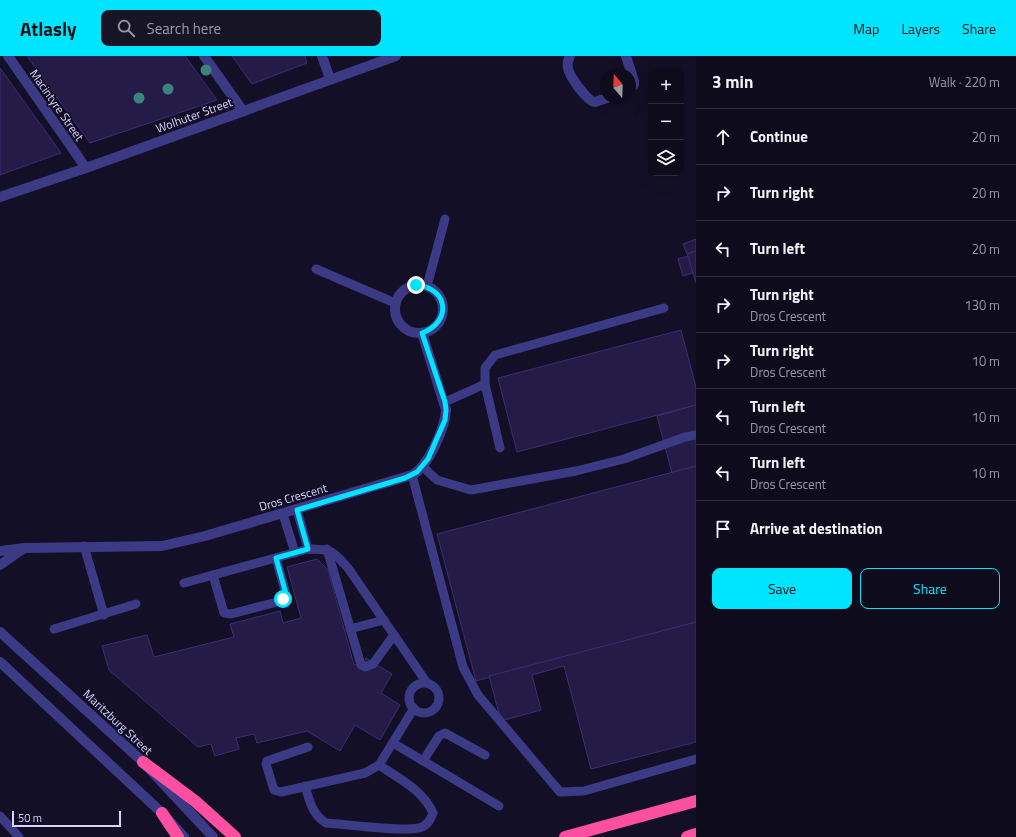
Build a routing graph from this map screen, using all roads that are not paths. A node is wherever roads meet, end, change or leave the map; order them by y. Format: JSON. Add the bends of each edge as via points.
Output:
{"nodes":[{"id":1,"x":8,"y":56,"type":"edge"},
{"id":2,"x":204,"y":56,"type":"edge"},
{"id":3,"x":322,"y":56,"type":"edge"},
{"id":4,"x":396,"y":56,"type":"edge"},
{"id":5,"x":570,"y":56,"type":"edge"},
{"id":6,"x":626,"y":56,"type":"edge"},
{"id":7,"x":630,"y":68,"type":"edge"},
{"id":8,"x":330,"y":79,"type":"junction"},
{"id":9,"x":600,"y":100,"type":"edge"},
{"id":10,"x":243,"y":111,"type":"junction"},
{"id":11,"x":86,"y":168,"type":"junction"},
{"id":12,"x":0,"y":197,"type":"edge"},
{"id":13,"x":445,"y":219,"type":"dead end"},
{"id":14,"x":316,"y":269,"type":"dead end"},
{"id":15,"x":426,"y":286,"type":"junction"},
{"id":16,"x":395,"y":303,"type":"junction"},
{"id":17,"x":664,"y":308,"type":"dead end"},
{"id":18,"x":422,"y":333,"type":"junction"},
{"id":19,"x":485,"y":384,"type":"junction"},
{"id":20,"x":445,"y":402,"type":"junction"},
{"id":21,"x":696,"y":435,"type":"edge"},
{"id":22,"x":500,"y":448,"type":"dead end"},
{"id":23,"x":423,"y":467,"type":"junction"},
{"id":24,"x":412,"y":475,"type":"junction"},
{"id":25,"x":297,"y":510,"type":"junction"},
{"id":26,"x":283,"y":514,"type":"junction"},
{"id":27,"x":84,"y":546,"type":"junction"},
{"id":28,"x":25,"y":548,"type":"junction"},
{"id":29,"x":308,"y":549,"type":"junction"},
{"id":30,"x":327,"y":549,"type":"junction"},
{"id":31,"x":0,"y":551,"type":"edge"},
{"id":32,"x":295,"y":553,"type":"junction"},
{"id":33,"x":276,"y":558,"type":"junction"},
{"id":34,"x":0,"y":565,"type":"edge"},
{"id":35,"x":213,"y":575,"type":"junction"},
{"id":36,"x":184,"y":583,"type":"dead end"},
{"id":37,"x":136,"y":604,"type":"dead end"},
{"id":38,"x":104,"y":615,"type":"junction"},
{"id":39,"x":384,"y":620,"type":"junction"},
{"id":40,"x":54,"y":629,"type":"dead end"},
{"id":41,"x":350,"y":629,"type":"junction"},
{"id":42,"x":0,"y":632,"type":"edge"},
{"id":43,"x":394,"y":635,"type":"junction"},
{"id":44,"x":0,"y":662,"type":"edge"},
{"id":45,"x":4,"y":667,"type":"edge"},
{"id":46,"x":427,"y":684,"type":"junction"},
{"id":47,"x":414,"y":708,"type":"junction"},
{"id":48,"x":393,"y":743,"type":"junction"},
{"id":49,"x":308,"y":747,"type":"dead end"},
{"id":50,"x":485,"y":755,"type":"dead end"},
{"id":51,"x":696,"y":760,"type":"edge"},
{"id":52,"x":423,"y":761,"type":"junction"},
{"id":53,"x":143,"y":762,"type":"junction"},
{"id":54,"x":379,"y":765,"type":"junction"},
{"id":55,"x":305,"y":786,"type":"junction"},
{"id":56,"x":696,"y":801,"type":"edge"},
{"id":57,"x":499,"y":806,"type":"dead end"},
{"id":58,"x":162,"y":813,"type":"junction"},
{"id":59,"x":0,"y":816,"type":"edge"},
{"id":60,"x":696,"y":834,"type":"edge"},
{"id":61,"x":19,"y":837,"type":"edge"},
{"id":62,"x":178,"y":837,"type":"edge"},
{"id":63,"x":184,"y":837,"type":"edge"},
{"id":64,"x":213,"y":837,"type":"edge"},
{"id":65,"x":235,"y":837,"type":"edge"},
{"id":66,"x":565,"y":837,"type":"edge"},
{"id":67,"x":688,"y":837,"type":"edge"}],
"edges":[{"from":1,"to":11,"type":"street","name":"Macintyre Street"},
{"from":2,"to":10,"type":"street"},
{"from":3,"to":8,"type":"street"},
{"from":4,"to":8,"type":"street","name":"Wolhuter Street"},
{"from":5,"to":9,"type":"street","via":[[569,72],[588,99],[595,102]]},
{"from":6,"to":7,"type":"street"},
{"from":8,"to":10,"type":"street","name":"Wolhuter Street"},
{"from":10,"to":11,"type":"street","name":"Wolhuter Street"},
{"from":11,"to":12,"type":"street","name":"Wolhuter Street"},
{"from":13,"to":15,"type":"lane"},
{"from":14,"to":16,"type":"lane"},
{"from":15,"to":16,"type":"street","via":[[416,285],[407,288],[399,294]]},
{"from":15,"to":18,"type":"street","via":[[436,292],[442,300],[443,311],[436,325]]},
{"from":16,"to":18,"type":"street","via":[[395,315],[401,325],[410,331]]},
{"from":17,"to":19,"type":"lane","via":[[495,355],[485,368]]},
{"from":18,"to":20,"type":"street","name":"Dros Crescent"},
{"from":19,"to":20,"type":"lane"},
{"from":19,"to":22,"type":"lane"},
{"from":20,"to":23,"type":"street","name":"Dros Crescent","via":[[445,420]]},
{"from":21,"to":23,"type":"lane","via":[[624,460],[471,490],[437,480]]},
{"from":23,"to":24,"type":"street","name":"Dros Crescent"},
{"from":24,"to":25,"type":"street","name":"Dros Crescent"},
{"from":24,"to":51,"type":"lane","via":[[463,667],[478,695],[560,792],[584,791]]},
{"from":25,"to":26,"type":"street","name":"Dros Crescent"},
{"from":25,"to":29,"type":"lane"},
{"from":26,"to":27,"type":"street","name":"Dros Crescent","via":[[162,546]]},
{"from":26,"to":32,"type":"lane"},
{"from":27,"to":28,"type":"street","name":"Dros Crescent"},
{"from":27,"to":38,"type":"lane"},
{"from":28,"to":31,"type":"street","name":"Dros Crescent"},
{"from":28,"to":34,"type":"street"},
{"from":29,"to":30,"type":"lane"},
{"from":29,"to":32,"type":"lane"},
{"from":30,"to":39,"type":"lane","via":[[336,554],[348,568]]},
{"from":30,"to":41,"type":"lane"},
{"from":32,"to":33,"type":"lane"},
{"from":33,"to":35,"type":"lane"},
{"from":33,"to":35,"type":"lane","via":[[286,594],[277,602],[231,614],[224,613]]},
{"from":35,"to":36,"type":"lane"},
{"from":37,"to":38,"type":"lane"},
{"from":38,"to":40,"type":"lane"},
{"from":39,"to":41,"type":"lane"},
{"from":39,"to":43,"type":"lane"},
{"from":41,"to":43,"type":"lane","via":[[361,665],[365,667],[373,664]]},
{"from":42,"to":53,"type":"street","name":"Maritzburg Street"},
{"from":43,"to":46,"type":"lane"},
{"from":44,"to":45,"type":"street"},
{"from":45,"to":58,"type":"street"},
{"from":46,"to":47,"type":"lane","via":[[419,684],[409,696]]},
{"from":46,"to":47,"type":"lane","via":[[439,695],[436,707],[425,713]]},
{"from":47,"to":48,"type":"lane"},
{"from":48,"to":52,"type":"lane"},
{"from":48,"to":54,"type":"lane"},
{"from":49,"to":55,"type":"lane","via":[[270,759],[266,764],[274,790],[281,792]]},
{"from":50,"to":52,"type":"lane","via":[[445,733],[439,736]]},
{"from":52,"to":57,"type":"lane"},
{"from":53,"to":64,"type":"street","name":"Maritzburg Street"},
{"from":53,"to":65,"type":"highway","via":[[195,801]]},
{"from":54,"to":55,"type":"lane","via":[[365,773]]},
{"from":54,"to":55,"type":"lane","via":[[429,803],[433,813],[430,821],[422,827],[406,829],[326,823],[318,818]]},
{"from":56,"to":66,"type":"highway"},
{"from":58,"to":62,"type":"highway"},
{"from":58,"to":63,"type":"street"},
{"from":59,"to":61,"type":"lane"},
{"from":60,"to":67,"type":"highway"}]}
